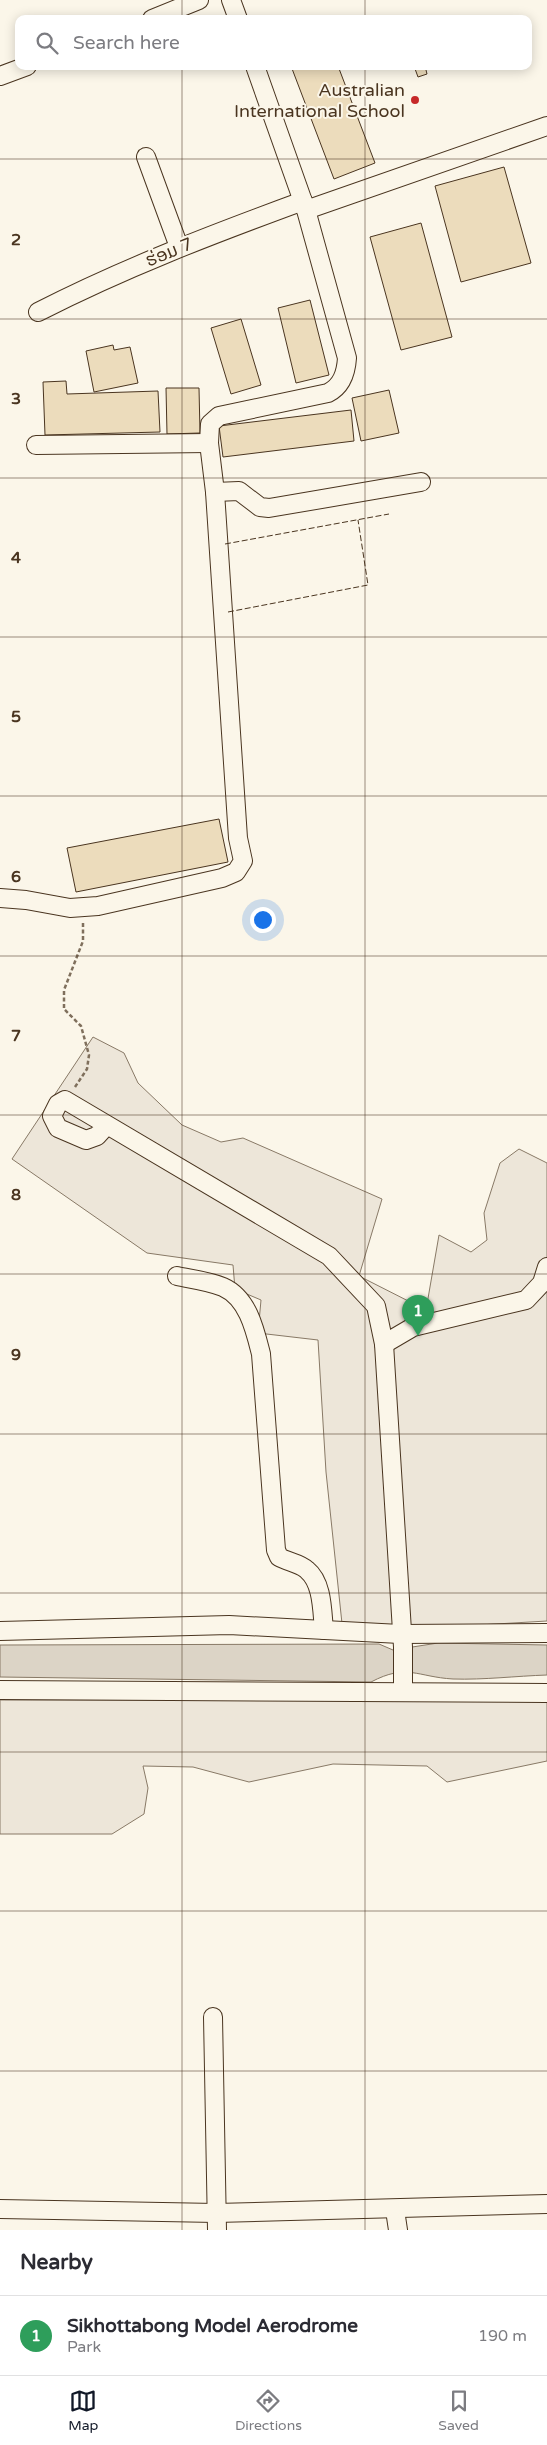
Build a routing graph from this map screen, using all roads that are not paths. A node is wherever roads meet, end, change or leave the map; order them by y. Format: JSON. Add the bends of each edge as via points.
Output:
{"nodes":[{"id":1,"x":199,"y":0,"type":"edge"},
{"id":2,"x":231,"y":0,"type":"edge"},
{"id":3,"x":162,"y":15,"type":"edge"},
{"id":4,"x":237,"y":15,"type":"edge"},
{"id":5,"x":16,"y":70,"type":"edge"},
{"id":6,"x":256,"y":70,"type":"edge"},
{"id":7,"x":0,"y":76,"type":"edge"},
{"id":8,"x":547,"y":126,"type":"edge"},
{"id":9,"x":146,"y":157,"type":"dead end"},
{"id":10,"x":305,"y":205,"type":"junction"},
{"id":11,"x":179,"y":247,"type":"junction"},
{"id":12,"x":38,"y":312,"type":"dead end"},
{"id":13,"x":208,"y":443,"type":"junction"},
{"id":14,"x":36,"y":446,"type":"dead end"},
{"id":15,"x":421,"y":482,"type":"dead end"},
{"id":16,"x":215,"y":492,"type":"junction"},
{"id":17,"x":0,"y":898,"type":"edge"},
{"id":18,"x":108,"y":1125,"type":"junction"},
{"id":19,"x":547,"y":1267,"type":"edge"},
{"id":20,"x":177,"y":1276,"type":"dead end"},
{"id":21,"x":384,"y":1344,"type":"junction"},
{"id":22,"x":324,"y":1630,"type":"junction"},
{"id":23,"x":0,"y":1631,"type":"edge"},
{"id":24,"x":547,"y":1633,"type":"edge"},
{"id":25,"x":401,"y":1641,"type":"junction"},
{"id":26,"x":403,"y":1685,"type":"junction"},
{"id":27,"x":0,"y":1690,"type":"edge"},
{"id":28,"x":547,"y":1693,"type":"edge"},
{"id":29,"x":213,"y":2017,"type":"dead end"},
{"id":30,"x":547,"y":2204,"type":"edge"},
{"id":31,"x":0,"y":2209,"type":"edge"},
{"id":32,"x":395,"y":2210,"type":"junction"},
{"id":33,"x":217,"y":2222,"type":"edge"},
{"id":34,"x":398,"y":2230,"type":"edge"}],
"edges":[{"from":1,"to":3,"type":"street"},
{"from":2,"to":4,"type":"street"},
{"from":5,"to":7,"type":"street"},
{"from":6,"to":10,"type":"street"},
{"from":8,"to":10,"type":"street","name":"ຮ່ອມ 7"},
{"from":9,"to":11,"type":"street"},
{"from":10,"to":11,"type":"street","name":"ຮ່ອມ 7"},
{"from":10,"to":13,"type":"street","via":[[347,358],[346,371],[341,382],[328,393],[219,416],[210,424]]},
{"from":11,"to":12,"type":"street","name":"ຮ່ອມ 7","via":[[94,283]]},
{"from":13,"to":14,"type":"street"},
{"from":13,"to":16,"type":"street"},
{"from":15,"to":16,"type":"street","via":[[268,508],[260,507],[239,490]]},
{"from":16,"to":17,"type":"street","via":[[238,838],[243,861],[236,872],[222,878],[98,906],[70,908]]},
{"from":18,"to":18,"type":"street","via":[[66,1100],[58,1104],[52,1116],[58,1128],[86,1140],[97,1136]]},
{"from":18,"to":21,"type":"street","via":[[329,1256],[376,1306]]},
{"from":19,"to":21,"type":"street","via":[[542,1283],[526,1300],[495,1310],[413,1327]]},
{"from":20,"to":22,"type":"street","via":[[223,1287],[247,1311],[255,1329],[261,1354],[276,1550],[279,1557],[308,1570],[314,1579],[320,1594]]},
{"from":21,"to":25,"type":"street"},
{"from":22,"to":23,"type":"street","via":[[229,1625]]},
{"from":22,"to":25,"type":"street"},
{"from":24,"to":25,"type":"street"},
{"from":25,"to":26,"type":"street"},
{"from":26,"to":27,"type":"street"},
{"from":26,"to":28,"type":"street"},
{"from":29,"to":33,"type":"street"},
{"from":30,"to":32,"type":"street"},
{"from":31,"to":33,"type":"street"},
{"from":32,"to":33,"type":"street"},
{"from":32,"to":34,"type":"street"}]}
